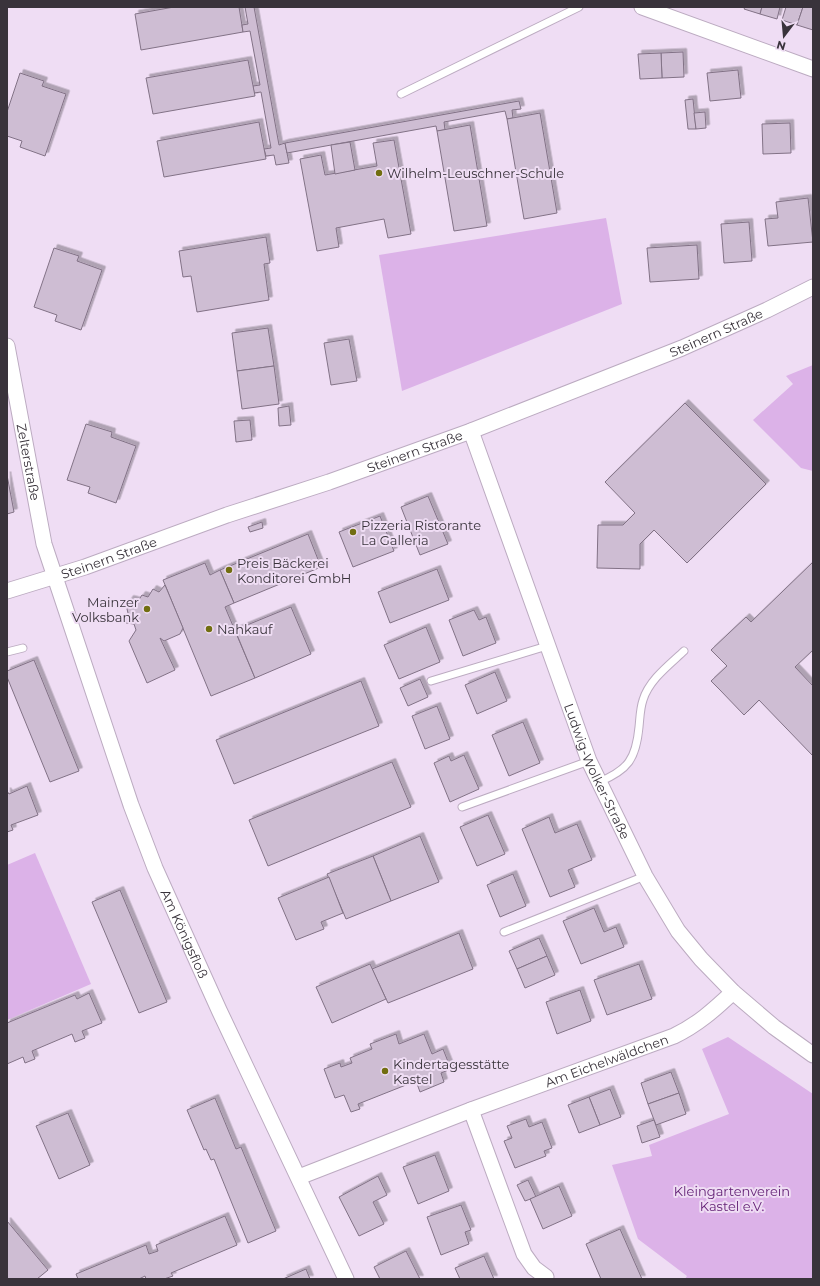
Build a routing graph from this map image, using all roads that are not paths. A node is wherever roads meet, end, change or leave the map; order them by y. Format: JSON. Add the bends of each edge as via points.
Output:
{"nodes":[{"id":1,"x":579,"y":7,"type":"edge"},
{"id":2,"x":642,"y":7,"type":"edge"},
{"id":3,"x":813,"y":69,"type":"edge"},
{"id":4,"x":400,"y":94,"type":"dead end"},
{"id":5,"x":813,"y":286,"type":"edge"},
{"id":6,"x":7,"y":346,"type":"edge"},
{"id":7,"x":471,"y":431,"type":"junction"},
{"id":8,"x":55,"y":576,"type":"junction"},
{"id":9,"x":7,"y":591,"type":"edge"},
{"id":10,"x":547,"y":646,"type":"junction"},
{"id":11,"x":23,"y":648,"type":"dead end"},
{"id":12,"x":684,"y":651,"type":"dead end"},
{"id":13,"x":7,"y":652,"type":"edge"},
{"id":14,"x":432,"y":681,"type":"dead end"},
{"id":15,"x":589,"y":761,"type":"junction"},
{"id":16,"x":599,"y":782,"type":"junction"},
{"id":17,"x":462,"y":807,"type":"dead end"},
{"id":18,"x":645,"y":876,"type":"junction"},
{"id":19,"x":504,"y":932,"type":"dead end"},
{"id":20,"x":733,"y":992,"type":"junction"},
{"id":21,"x":813,"y":1054,"type":"edge"},
{"id":22,"x":471,"y":1110,"type":"junction"},
{"id":23,"x":299,"y":1177,"type":"junction"},
{"id":24,"x":546,"y":1277,"type":"dead end"},
{"id":25,"x":346,"y":1279,"type":"edge"}],
"edges":[{"from":1,"to":4,"type":"lane"},
{"from":2,"to":3,"type":"street"},
{"from":5,"to":7,"type":"street","name":"Steinern Straße","via":[[767,310],[682,348]]},
{"from":6,"to":8,"type":"street","name":"Zelterstraße","via":[[44,544]]},
{"from":7,"to":8,"type":"street","name":"Steinern Straße"},
{"from":7,"to":10,"type":"street","name":"Ludwig-Wolker-Straße"},
{"from":8,"to":9,"type":"street","name":"Steinern Straße"},
{"from":8,"to":23,"type":"street","name":"Am Königsfloß","via":[[155,868],[240,1057]]},
{"from":10,"to":14,"type":"lane"},
{"from":10,"to":15,"type":"street","name":"Ludwig-Wolker-Straße"},
{"from":11,"to":13,"type":"lane"},
{"from":12,"to":16,"type":"lane","via":[[664,668],[643,700],[638,740],[629,763],[618,774]]},
{"from":15,"to":16,"type":"street","name":"Ludwig-Wolker-Straße"},
{"from":15,"to":17,"type":"lane"},
{"from":16,"to":18,"type":"street","name":"Ludwig-Wolker-Straße"},
{"from":18,"to":19,"type":"lane"},
{"from":18,"to":20,"type":"street","name":"Ludwig-Wolker-Straße","via":[[678,931]]},
{"from":20,"to":21,"type":"street","name":"Ludwig-Wolker-Straße","via":[[774,1027]]},
{"from":20,"to":22,"type":"street","name":"Am Eichelwäldchen","via":[[692,1027],[674,1036]]},
{"from":22,"to":23,"type":"street","name":"Am Eichelwäldchen"},
{"from":22,"to":24,"type":"street","via":[[524,1254],[534,1268]]},
{"from":23,"to":25,"type":"street","name":"Am Königsfloß"}]}
